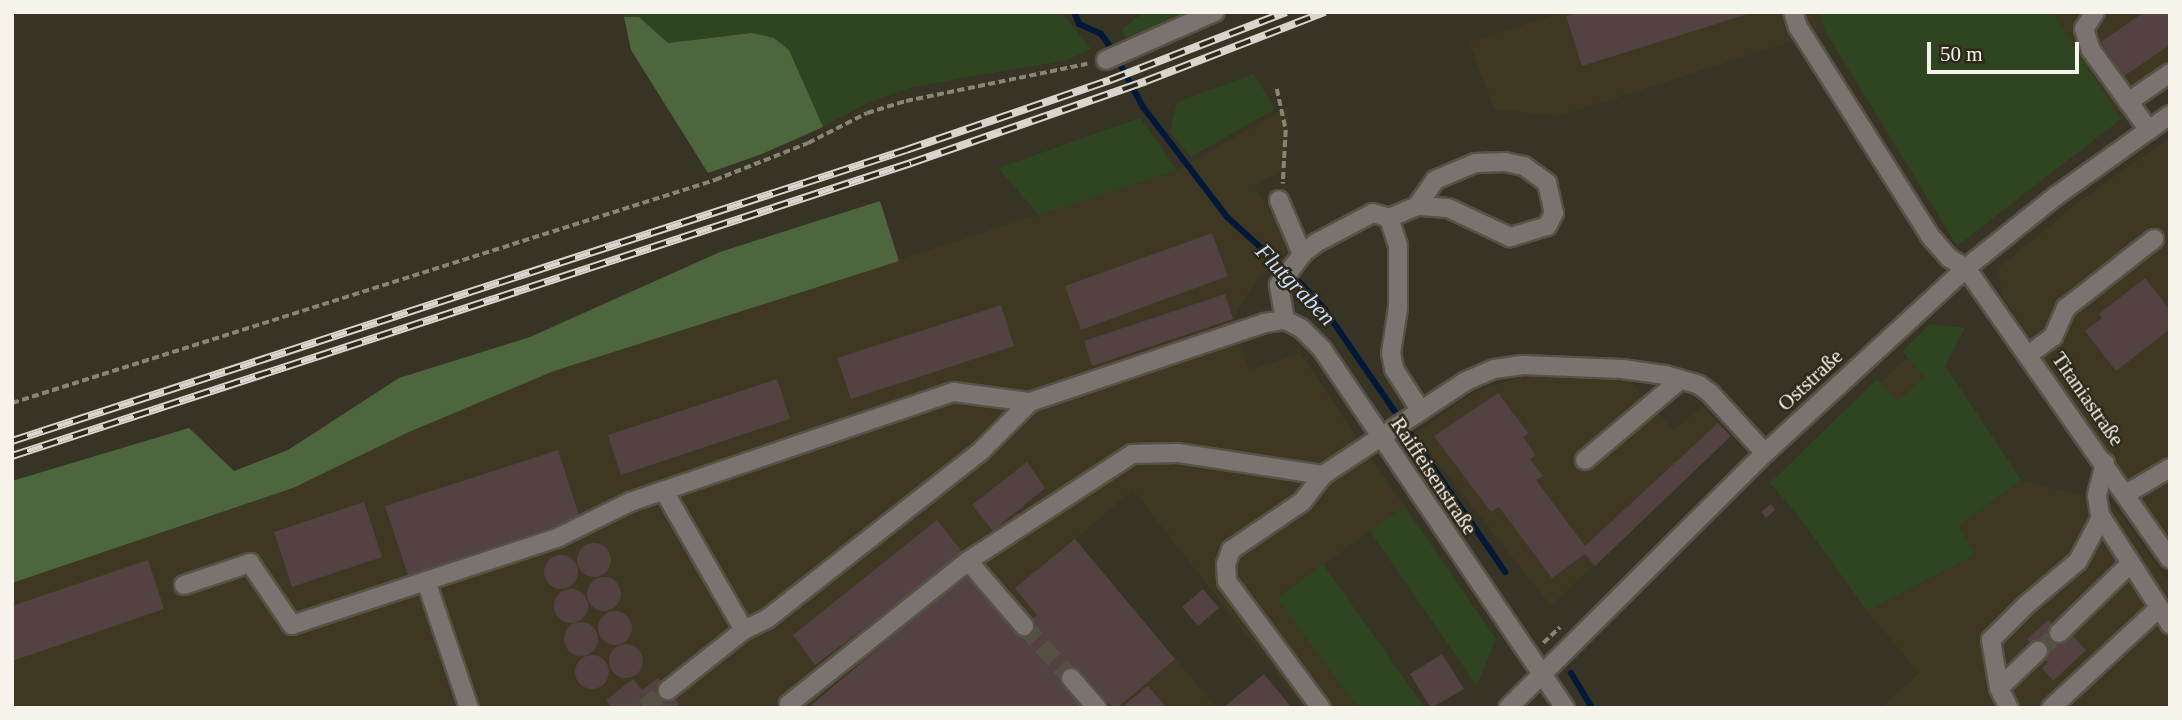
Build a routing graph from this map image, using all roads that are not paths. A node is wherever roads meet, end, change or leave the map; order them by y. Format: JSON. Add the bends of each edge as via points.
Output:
{"nodes":[{"id":1,"x":1215,"y":12,"type":"edge"},
{"id":2,"x":1793,"y":12,"type":"edge"},
{"id":3,"x":2095,"y":12,"type":"edge"},
{"id":4,"x":1106,"y":60,"type":"road end"},
{"id":5,"x":2170,"y":73,"type":"edge"},
{"id":6,"x":2128,"y":102,"type":"junction"},
{"id":7,"x":2170,"y":115,"type":"edge"},
{"id":8,"x":2149,"y":130,"type":"junction"},
{"id":9,"x":1279,"y":200,"type":"road end"},
{"id":10,"x":1417,"y":206,"type":"junction"},
{"id":11,"x":1390,"y":218,"type":"junction"},
{"id":12,"x":2154,"y":240,"type":"dead end"},
{"id":13,"x":1292,"y":266,"type":"junction"},
{"id":14,"x":1966,"y":268,"type":"junction"},
{"id":15,"x":1285,"y":320,"type":"junction"},
{"id":16,"x":2028,"y":355,"type":"junction"},
{"id":17,"x":1680,"y":380,"type":"junction"},
{"id":18,"x":1030,"y":402,"type":"junction"},
{"id":19,"x":1410,"y":419,"type":"junction"},
{"id":20,"x":1381,"y":439,"type":"junction"},
{"id":21,"x":1765,"y":453,"type":"junction"},
{"id":22,"x":1585,"y":460,"type":"dead end"},
{"id":23,"x":2105,"y":463,"type":"junction"},
{"id":24,"x":2170,"y":468,"type":"edge"},
{"id":25,"x":1323,"y":475,"type":"junction"},
{"id":26,"x":664,"y":491,"type":"junction"},
{"id":27,"x":2126,"y":495,"type":"junction"},
{"id":28,"x":2101,"y":518,"type":"junction"},
{"id":29,"x":2170,"y":559,"type":"edge"},
{"id":30,"x":968,"y":561,"type":"junction"},
{"id":31,"x":2130,"y":564,"type":"junction"},
{"id":32,"x":426,"y":581,"type":"junction"},
{"id":33,"x":184,"y":585,"type":"dead end"},
{"id":34,"x":2158,"y":608,"type":"junction"},
{"id":35,"x":2170,"y":625,"type":"edge"},
{"id":36,"x":1024,"y":626,"type":"tunnel mouth"},
{"id":37,"x":744,"y":630,"type":"junction"},
{"id":38,"x":2059,"y":633,"type":"tunnel mouth"},
{"id":39,"x":2038,"y":651,"type":"tunnel mouth"},
{"id":40,"x":1540,"y":674,"type":"junction"},
{"id":41,"x":1071,"y":678,"type":"tunnel mouth"},
{"id":42,"x":1999,"y":688,"type":"junction"},
{"id":43,"x":668,"y":690,"type":"tunnel mouth"},
{"id":44,"x":469,"y":708,"type":"edge"},
{"id":45,"x":792,"y":708,"type":"edge"},
{"id":46,"x":1097,"y":708,"type":"edge"},
{"id":47,"x":1321,"y":708,"type":"edge"},
{"id":48,"x":1508,"y":708,"type":"edge"},
{"id":49,"x":1564,"y":708,"type":"edge"},
{"id":50,"x":2009,"y":708,"type":"edge"},
{"id":51,"x":2051,"y":708,"type":"edge"}],
"edges":[{"from":1,"to":4,"type":"street"},
{"from":2,"to":14,"type":"street","name":"Titaniastraße","via":[[1798,27],[1930,236]]},
{"from":3,"to":6,"type":"street","via":[[2084,29],[2091,50]]},
{"from":5,"to":6,"type":"street"},
{"from":6,"to":8,"type":"street"},
{"from":7,"to":8,"type":"street","name":"Oststraße"},
{"from":8,"to":14,"type":"street","name":"Oststraße"},
{"from":9,"to":13,"type":"street"},
{"from":10,"to":10,"type":"street","via":[[1435,180],[1475,163],[1505,162],[1524,166],[1547,183],[1553,213],[1547,226],[1510,237],[1448,208]]},
{"from":10,"to":11,"type":"street"},
{"from":11,"to":13,"type":"street","via":[[1373,213],[1317,243]]},
{"from":11,"to":19,"type":"street","via":[[1398,246],[1398,308],[1391,353]]},
{"from":12,"to":16,"type":"street","via":[[2066,308],[2053,337]]},
{"from":13,"to":15,"type":"street","via":[[1279,285]]},
{"from":14,"to":16,"type":"street","name":"Titaniastraße"},
{"from":14,"to":21,"type":"street","name":"Oststraße"},
{"from":15,"to":18,"type":"street"},
{"from":15,"to":20,"type":"street","name":"Raiffeisenstraße","via":[[1301,328],[1322,349]]},
{"from":16,"to":23,"type":"street","name":"Titaniastraße"},
{"from":17,"to":19,"type":"street","via":[[1622,369],[1510,366],[1466,381]]},
{"from":17,"to":21,"type":"street","via":[[1710,393]]},
{"from":17,"to":22,"type":"street"},
{"from":18,"to":26,"type":"street","via":[[954,392]]},
{"from":18,"to":37,"type":"street","via":[[980,452],[767,619]]},
{"from":19,"to":20,"type":"street"},
{"from":20,"to":25,"type":"street"},
{"from":20,"to":40,"type":"street","name":"Raiffeisenstraße"},
{"from":21,"to":40,"type":"street","name":"Oststraße"},
{"from":23,"to":27,"type":"street","name":"Titaniastraße"},
{"from":23,"to":28,"type":"street","via":[[2097,496]]},
{"from":24,"to":27,"type":"street"},
{"from":25,"to":30,"type":"street","via":[[1178,453],[1132,454]]},
{"from":25,"to":47,"type":"street","via":[[1302,502],[1231,550],[1226,564],[1227,581]]},
{"from":26,"to":32,"type":"street","via":[[630,502],[559,537]]},
{"from":26,"to":37,"type":"street"},
{"from":27,"to":29,"type":"street","name":"Titaniastraße"},
{"from":28,"to":31,"type":"street"},
{"from":28,"to":42,"type":"street","via":[[2078,561],[1992,640]]},
{"from":30,"to":36,"type":"street"},
{"from":30,"to":45,"type":"street","via":[[789,704]]},
{"from":31,"to":34,"type":"street"},
{"from":31,"to":38,"type":"street"},
{"from":32,"to":33,"type":"street","via":[[292,625],[250,563]]},
{"from":32,"to":44,"type":"street"},
{"from":34,"to":35,"type":"street"},
{"from":34,"to":51,"type":"street"},
{"from":37,"to":43,"type":"street"},
{"from":39,"to":42,"type":"street"},
{"from":40,"to":48,"type":"street","name":"Oststraße"},
{"from":40,"to":49,"type":"street","name":"Raiffeisenstraße"},
{"from":41,"to":46,"type":"street"},
{"from":42,"to":50,"type":"street"}]}
